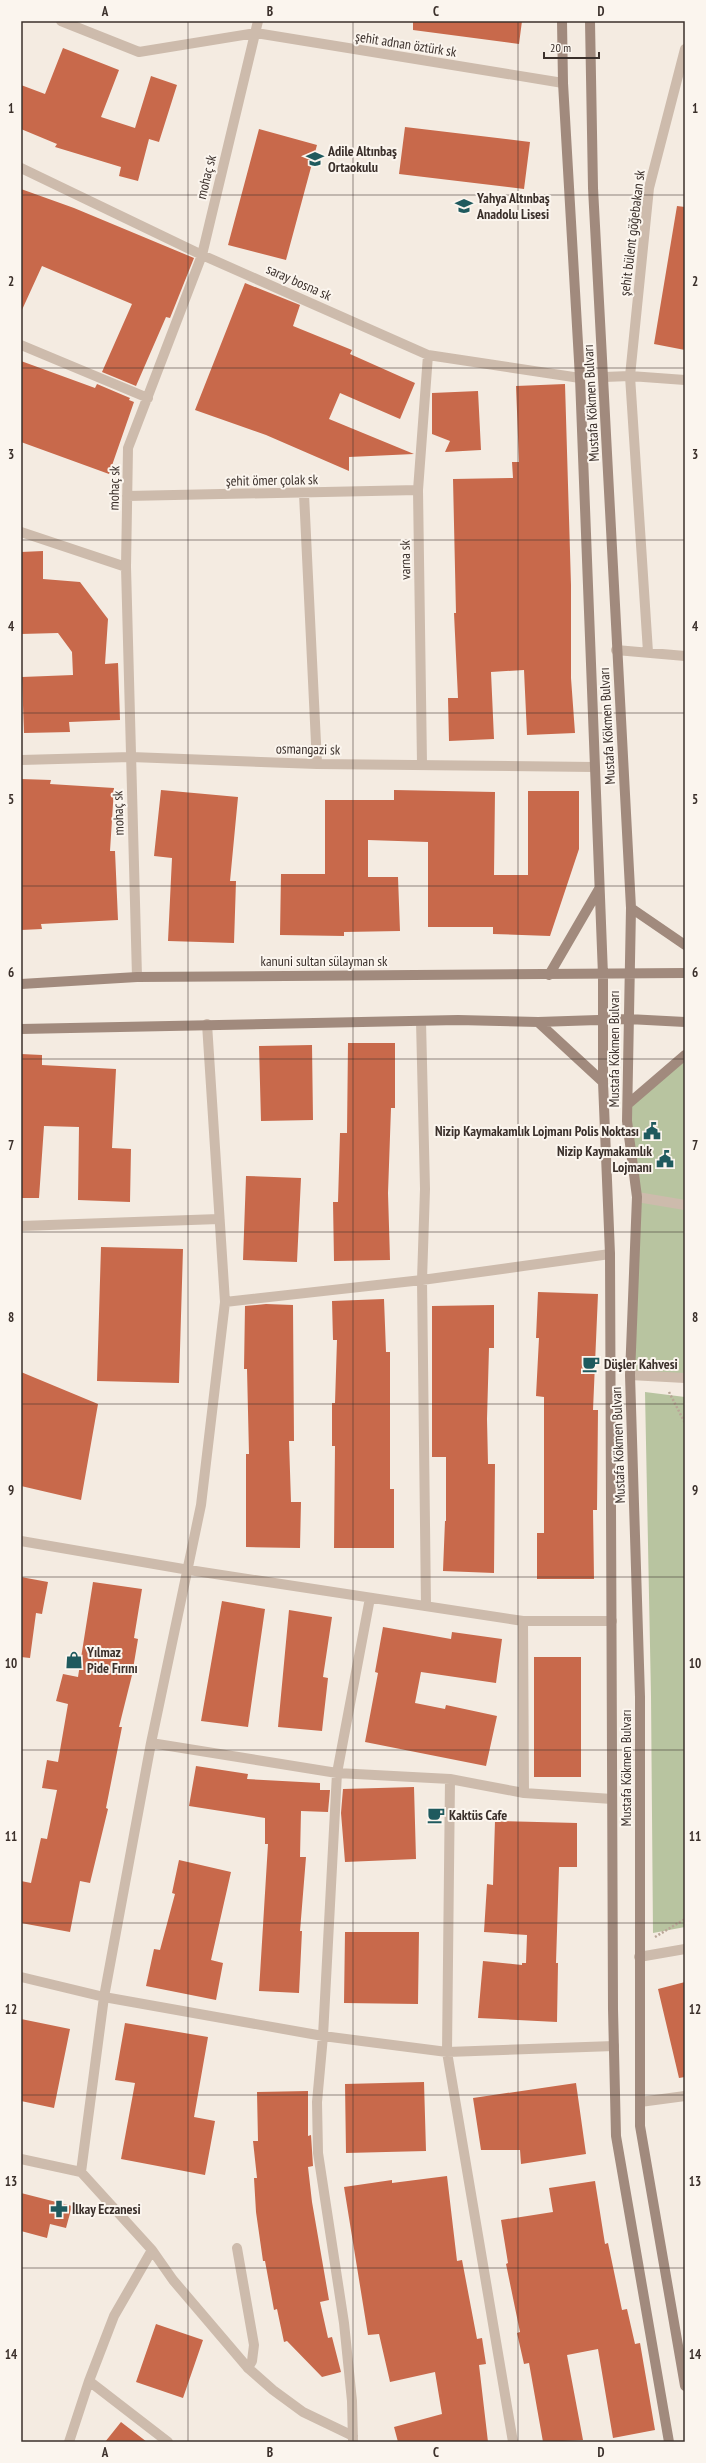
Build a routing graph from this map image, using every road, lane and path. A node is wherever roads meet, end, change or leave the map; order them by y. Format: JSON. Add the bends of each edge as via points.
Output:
{"nodes":[{"id":1,"x":61,"y":21,"type":"edge"},
{"id":2,"x":258,"y":21,"type":"edge"},
{"id":3,"x":562,"y":21,"type":"edge"},
{"id":4,"x":590,"y":21,"type":"edge"},
{"id":5,"x":256,"y":33,"type":"junction"},
{"id":6,"x":685,"y":49,"type":"edge"},
{"id":7,"x":563,"y":83,"type":"junction"},
{"id":8,"x":21,"y":168,"type":"edge"},
{"id":9,"x":202,"y":255,"type":"junction"},
{"id":10,"x":21,"y":345,"type":"edge"},
{"id":11,"x":428,"y":355,"type":"junction"},
{"id":12,"x":630,"y":376,"type":"junction"},
{"id":13,"x":604,"y":377,"type":"junction"},
{"id":14,"x":580,"y":378,"type":"junction"},
{"id":15,"x":685,"y":380,"type":"edge"},
{"id":16,"x":148,"y":398,"type":"junction"},
{"id":17,"x":418,"y":490,"type":"junction"},
{"id":18,"x":304,"y":494,"type":"junction"},
{"id":19,"x":127,"y":496,"type":"junction"},
{"id":20,"x":21,"y":532,"type":"edge"},
{"id":21,"x":126,"y":567,"type":"junction"},
{"id":22,"x":616,"y":650,"type":"junction"},
{"id":23,"x":648,"y":652,"type":"junction"},
{"id":24,"x":685,"y":656,"type":"edge"},
{"id":25,"x":131,"y":757,"type":"junction"},
{"id":26,"x":21,"y":760,"type":"edge"},
{"id":27,"x":317,"y":764,"type":"junction"},
{"id":28,"x":422,"y":764,"type":"junction"},
{"id":29,"x":594,"y":767,"type":"junction"},
{"id":30,"x":600,"y":889,"type":"junction"},
{"id":31,"x":631,"y":908,"type":"junction"},
{"id":32,"x":685,"y":945,"type":"edge"},
{"id":33,"x":685,"y":973,"type":"edge"},
{"id":34,"x":628,"y":974,"type":"junction"},
{"id":35,"x":549,"y":975,"type":"junction"},
{"id":36,"x":603,"y":975,"type":"junction"},
{"id":37,"x":137,"y":977,"type":"junction"},
{"id":38,"x":21,"y":984,"type":"edge"},
{"id":39,"x":628,"y":1019,"type":"junction"},
{"id":40,"x":421,"y":1021,"type":"junction"},
{"id":41,"x":602,"y":1021,"type":"junction"},
{"id":42,"x":538,"y":1022,"type":"junction"},
{"id":43,"x":685,"y":1022,"type":"edge"},
{"id":44,"x":207,"y":1024,"type":"junction"},
{"id":45,"x":21,"y":1029,"type":"edge"},
{"id":46,"x":685,"y":1055,"type":"edge"},
{"id":47,"x":603,"y":1082,"type":"junction"},
{"id":48,"x":628,"y":1104,"type":"junction"},
{"id":49,"x":637,"y":1197,"type":"junction"},
{"id":50,"x":685,"y":1206,"type":"edge"},
{"id":51,"x":219,"y":1219,"type":"junction"},
{"id":52,"x":21,"y":1226,"type":"edge"},
{"id":53,"x":610,"y":1254,"type":"junction"},
{"id":54,"x":422,"y":1280,"type":"junction"},
{"id":55,"x":225,"y":1302,"type":"junction"},
{"id":56,"x":630,"y":1376,"type":"junction"},
{"id":57,"x":661,"y":1377,"type":"junction"},
{"id":58,"x":685,"y":1378,"type":"edge"},
{"id":59,"x":685,"y":1423,"type":"edge"},
{"id":60,"x":21,"y":1541,"type":"edge"},
{"id":61,"x":189,"y":1570,"type":"junction"},
{"id":62,"x":370,"y":1598,"type":"junction"},
{"id":63,"x":426,"y":1606,"type":"junction"},
{"id":64,"x":612,"y":1620,"type":"junction"},
{"id":65,"x":524,"y":1621,"type":"junction"},
{"id":66,"x":151,"y":1743,"type":"junction"},
{"id":67,"x":337,"y":1773,"type":"junction"},
{"id":68,"x":450,"y":1779,"type":"junction"},
{"id":69,"x":524,"y":1793,"type":"junction"},
{"id":70,"x":612,"y":1799,"type":"junction"},
{"id":71,"x":685,"y":1919,"type":"edge"},
{"id":72,"x":639,"y":1946,"type":"junction"},
{"id":73,"x":685,"y":1949,"type":"edge"},
{"id":74,"x":639,"y":1957,"type":"junction"},
{"id":75,"x":21,"y":1977,"type":"edge"},
{"id":76,"x":104,"y":1997,"type":"junction"},
{"id":77,"x":323,"y":2036,"type":"junction"},
{"id":78,"x":614,"y":2046,"type":"junction"},
{"id":79,"x":447,"y":2052,"type":"junction"},
{"id":80,"x":685,"y":2096,"type":"edge"},
{"id":81,"x":640,"y":2102,"type":"junction"},
{"id":82,"x":21,"y":2159,"type":"edge"},
{"id":83,"x":82,"y":2172,"type":"junction"},
{"id":84,"x":237,"y":2248,"type":"dead end"},
{"id":85,"x":152,"y":2250,"type":"junction"},
{"id":86,"x":248,"y":2368,"type":"junction"},
{"id":87,"x":89,"y":2381,"type":"junction"},
{"id":88,"x":685,"y":2386,"type":"edge"},
{"id":89,"x":353,"y":2439,"type":"edge"},
{"id":90,"x":69,"y":2442,"type":"edge"},
{"id":91,"x":168,"y":2442,"type":"edge"},
{"id":92,"x":513,"y":2442,"type":"edge"},
{"id":93,"x":669,"y":2442,"type":"edge"}],
"edges":[{"from":1,"to":5,"type":"street","name":"şehit adnan öztürk sk","via":[[139,52]]},
{"from":2,"to":5,"type":"street","name":"mohaç sk"},
{"from":3,"to":7,"type":"main road","name":"Mustafa Kökmen Bulvarı"},
{"from":4,"to":13,"type":"main road","name":"Mustafa Kökmen Bulvarı","via":[[593,188]]},
{"from":5,"to":7,"type":"street","name":"şehit adnan öztürk sk"},
{"from":5,"to":9,"type":"street","name":"mohaç sk"},
{"from":6,"to":12,"type":"street","name":"şehit bülent göğebakan sk","via":[[649,188]]},
{"from":7,"to":14,"type":"main road","name":"Mustafa Kökmen Bulvarı"},
{"from":8,"to":9,"type":"street","name":"saray bosna sk"},
{"from":9,"to":11,"type":"street","name":"saray bosna sk"},
{"from":9,"to":16,"type":"street","name":"mohaç sk"},
{"from":10,"to":16,"type":"street"},
{"from":11,"to":14,"type":"street","name":"saray bosna sk"},
{"from":11,"to":17,"type":"street","name":"varna sk"},
{"from":12,"to":13,"type":"street"},
{"from":12,"to":15,"type":"street"},
{"from":12,"to":23,"type":"street","name":"şehit bülent göğebakan sk"},
{"from":13,"to":22,"type":"main road","name":"Mustafa Kökmen Bulvarı"},
{"from":14,"to":29,"type":"main road","name":"Mustafa Kökmen Bulvarı"},
{"from":16,"to":19,"type":"street","name":"mohaç sk","via":[[128,448]]},
{"from":17,"to":18,"type":"street","name":"şehit ömer çolak sk"},
{"from":17,"to":28,"type":"street","name":"varna sk"},
{"from":18,"to":19,"type":"street","name":"şehit ömer çolak sk"},
{"from":18,"to":27,"type":"street"},
{"from":19,"to":21,"type":"street","name":"mohaç sk"},
{"from":20,"to":21,"type":"street"},
{"from":21,"to":25,"type":"street","name":"mohaç sk"},
{"from":22,"to":23,"type":"street"},
{"from":22,"to":31,"type":"main road","name":"Mustafa Kökmen Bulvarı"},
{"from":23,"to":24,"type":"street"},
{"from":25,"to":26,"type":"street","name":"osmangazi sk"},
{"from":25,"to":27,"type":"street","name":"osmangazi sk"},
{"from":25,"to":37,"type":"street","name":"mohaç sk"},
{"from":27,"to":28,"type":"street","name":"osmangazi sk"},
{"from":28,"to":29,"type":"street","name":"osmangazi sk"},
{"from":29,"to":30,"type":"main road","name":"Mustafa Kökmen Bulvarı"},
{"from":30,"to":35,"type":"main road"},
{"from":30,"to":36,"type":"main road","name":"Mustafa Kökmen Bulvarı"},
{"from":31,"to":32,"type":"main road"},
{"from":31,"to":34,"type":"main road","name":"Mustafa Kökmen Bulvarı"},
{"from":33,"to":34,"type":"main road","name":"kanuni sultan sülayman sk"},
{"from":34,"to":36,"type":"main road","name":"kanuni sultan sülayman sk"},
{"from":34,"to":39,"type":"main road","name":"Mustafa Kökmen Bulvarı"},
{"from":35,"to":36,"type":"main road","name":"kanuni sultan sülayman sk"},
{"from":35,"to":37,"type":"main road","name":"kanuni sultan sülayman sk"},
{"from":36,"to":41,"type":"main road","name":"Mustafa Kökmen Bulvarı"},
{"from":37,"to":38,"type":"main road","name":"kanuni sultan sülayman sk"},
{"from":39,"to":41,"type":"main road"},
{"from":39,"to":43,"type":"main road"},
{"from":39,"to":48,"type":"main road","name":"Mustafa Kökmen Bulvarı"},
{"from":40,"to":42,"type":"main road"},
{"from":40,"to":44,"type":"main road"},
{"from":40,"to":54,"type":"street","via":[[425,1189]]},
{"from":41,"to":42,"type":"main road"},
{"from":41,"to":47,"type":"main road","name":"Mustafa Kökmen Bulvarı"},
{"from":42,"to":47,"type":"main road"},
{"from":44,"to":45,"type":"main road"},
{"from":44,"to":51,"type":"street"},
{"from":46,"to":48,"type":"main road"},
{"from":47,"to":53,"type":"main road","name":"Mustafa Kökmen Bulvarı"},
{"from":48,"to":49,"type":"main road","name":"Mustafa Kökmen Bulvarı","via":[[627,1121]]},
{"from":49,"to":50,"type":"street"},
{"from":49,"to":56,"type":"main road","name":"Mustafa Kökmen Bulvarı"},
{"from":51,"to":52,"type":"street"},
{"from":51,"to":55,"type":"street"},
{"from":53,"to":54,"type":"street"},
{"from":53,"to":64,"type":"main road","name":"Mustafa Kökmen Bulvarı"},
{"from":54,"to":55,"type":"street"},
{"from":54,"to":63,"type":"street"},
{"from":55,"to":61,"type":"street","via":[[201,1505]]},
{"from":56,"to":57,"type":"street"},
{"from":56,"to":72,"type":"main road","name":"Mustafa Kökmen Bulvarı","via":[[640,1697]]},
{"from":57,"to":58,"type":"street"},
{"from":57,"to":59,"type":"path"},
{"from":60,"to":61,"type":"street"},
{"from":61,"to":62,"type":"street"},
{"from":61,"to":66,"type":"street"},
{"from":62,"to":63,"type":"street"},
{"from":62,"to":67,"type":"street"},
{"from":63,"to":65,"type":"street"},
{"from":64,"to":65,"type":"street"},
{"from":64,"to":70,"type":"main road","name":"Mustafa Kökmen Bulvarı"},
{"from":65,"to":69,"type":"street"},
{"from":66,"to":67,"type":"street"},
{"from":66,"to":76,"type":"street"},
{"from":67,"to":68,"type":"street"},
{"from":67,"to":77,"type":"street"},
{"from":68,"to":69,"type":"street"},
{"from":68,"to":79,"type":"street"},
{"from":69,"to":70,"type":"street"},
{"from":70,"to":78,"type":"main road","name":"Mustafa Kökmen Bulvarı"},
{"from":71,"to":72,"type":"path"},
{"from":72,"to":74,"type":"main road","name":"Mustafa Kökmen Bulvarı"},
{"from":73,"to":74,"type":"street"},
{"from":74,"to":81,"type":"main road","name":"Mustafa Kökmen Bulvarı"},
{"from":75,"to":76,"type":"street"},
{"from":76,"to":77,"type":"street"},
{"from":76,"to":83,"type":"street"},
{"from":77,"to":79,"type":"street"},
{"from":77,"to":89,"type":"street","via":[[317,2102],[318,2153],[344,2323]]},
{"from":78,"to":79,"type":"street"},
{"from":78,"to":93,"type":"main road","name":"Mustafa Kökmen Bulvarı","via":[[616,2136]]},
{"from":79,"to":92,"type":"street"},
{"from":80,"to":81,"type":"street"},
{"from":81,"to":88,"type":"main road","name":"Mustafa Kökmen Bulvarı","via":[[640,2126]]},
{"from":82,"to":83,"type":"street"},
{"from":83,"to":85,"type":"street"},
{"from":84,"to":86,"type":"street","via":[[254,2345],[254,2353]]},
{"from":85,"to":86,"type":"street","via":[[173,2280]]},
{"from":85,"to":87,"type":"street","via":[[114,2316]]},
{"from":86,"to":89,"type":"street","via":[[303,2412]]},
{"from":87,"to":90,"type":"street"},
{"from":87,"to":91,"type":"street"}]}
